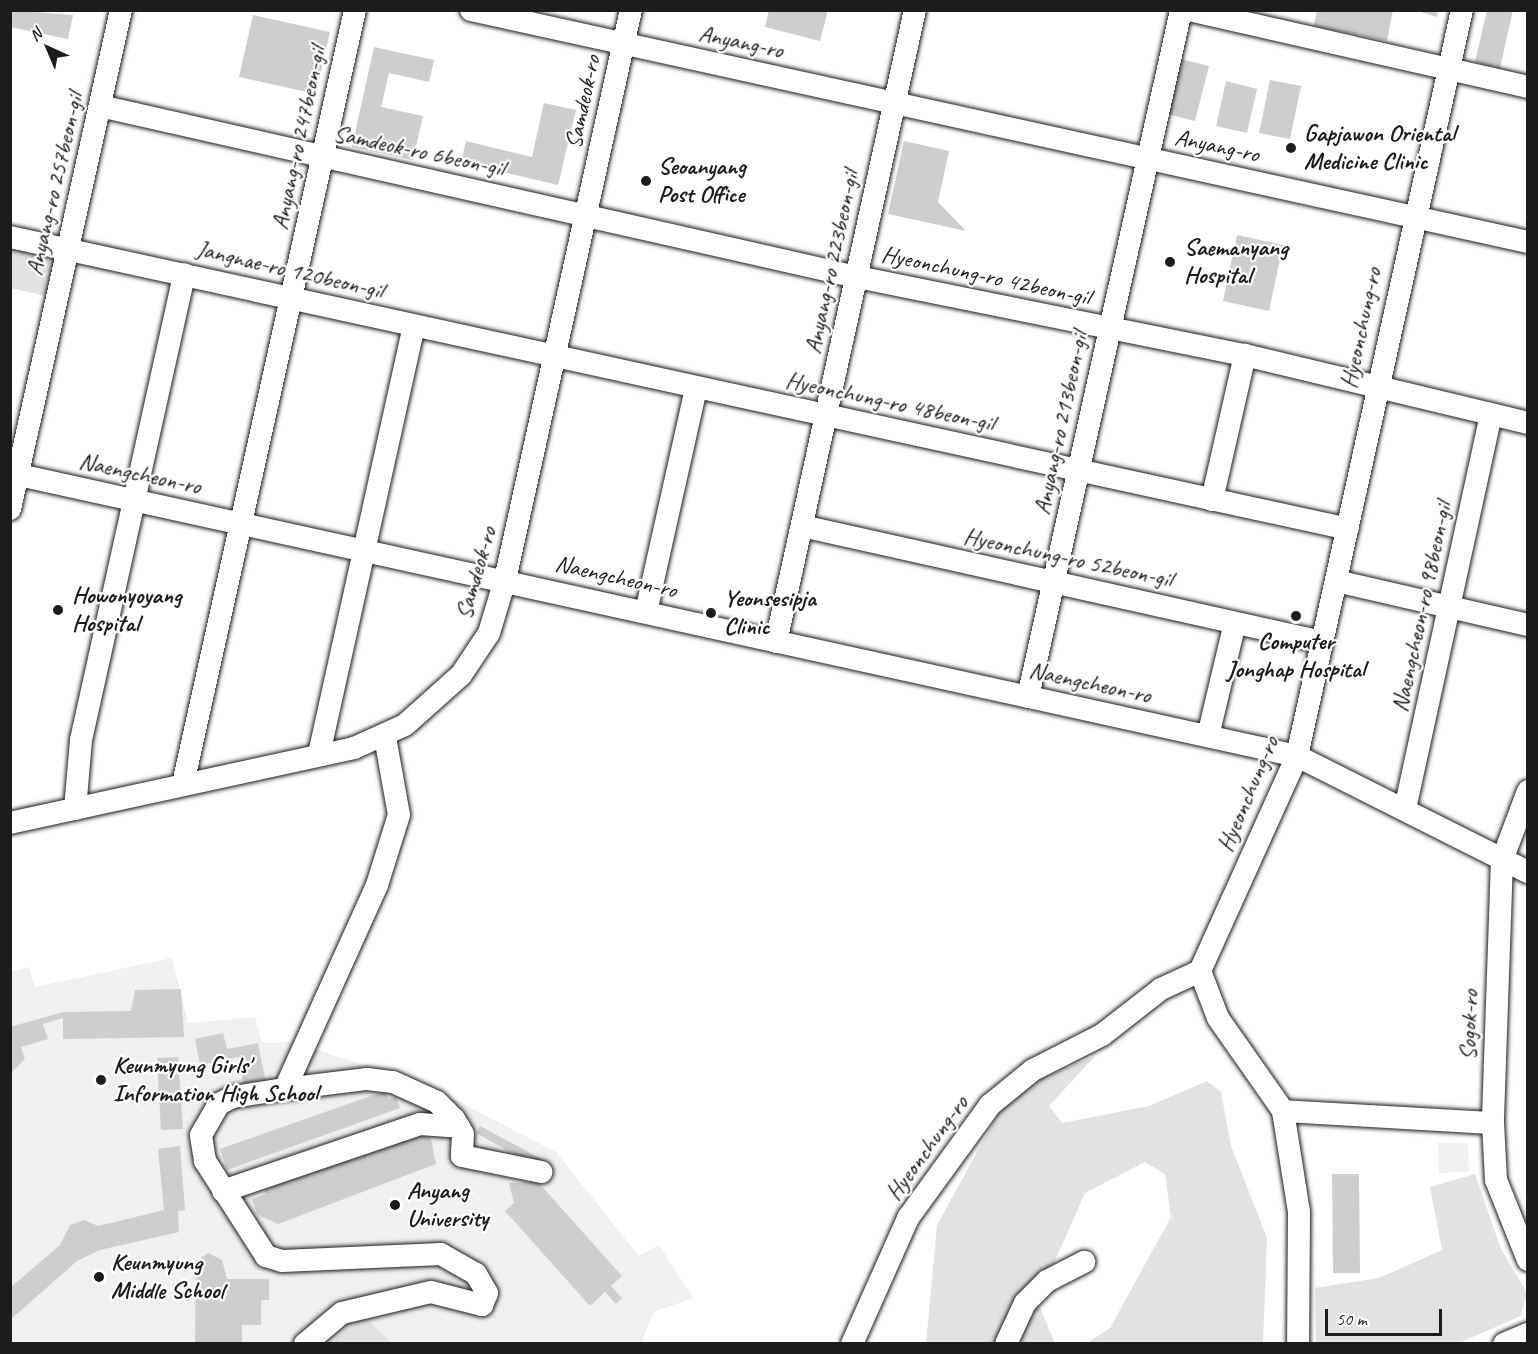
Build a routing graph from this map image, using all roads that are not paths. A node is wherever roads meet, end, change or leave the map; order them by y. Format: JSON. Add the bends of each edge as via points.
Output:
{"nodes":[{"id":1,"x":121,"y":10,"type":"edge"},
{"id":2,"x":355,"y":10,"type":"edge"},
{"id":3,"x":471,"y":10,"type":"edge"},
{"id":4,"x":631,"y":10,"type":"edge"},
{"id":5,"x":915,"y":10,"type":"edge"},
{"id":6,"x":1181,"y":10,"type":"edge"},
{"id":7,"x":1190,"y":10,"type":"edge"},
{"id":8,"x":1462,"y":10,"type":"edge"},
{"id":9,"x":623,"y":44,"type":"junction"},
{"id":10,"x":1449,"y":71,"type":"junction"},
{"id":11,"x":1527,"y":87,"type":"edge"},
{"id":12,"x":894,"y":104,"type":"junction"},
{"id":13,"x":100,"y":106,"type":"junction"},
{"id":14,"x":322,"y":158,"type":"junction"},
{"id":15,"x":1147,"y":159,"type":"junction"},
{"id":16,"x":587,"y":214,"type":"junction"},
{"id":17,"x":1413,"y":216,"type":"junction"},
{"id":18,"x":10,"y":237,"type":"edge"},
{"id":19,"x":1527,"y":242,"type":"edge"},
{"id":20,"x":68,"y":250,"type":"junction"},
{"id":21,"x":183,"y":274,"type":"junction"},
{"id":22,"x":856,"y":277,"type":"junction"},
{"id":23,"x":291,"y":298,"type":"junction"},
{"id":24,"x":414,"y":327,"type":"junction"},
{"id":25,"x":1108,"y":329,"type":"junction"},
{"id":26,"x":1245,"y":355,"type":"junction"},
{"id":27,"x":556,"y":359,"type":"junction"},
{"id":28,"x":1375,"y":387,"type":"junction"},
{"id":29,"x":696,"y":388,"type":"junction"},
{"id":30,"x":1491,"y":415,"type":"junction"},
{"id":31,"x":825,"y":416,"type":"junction"},
{"id":32,"x":1527,"y":423,"type":"edge"},
{"id":33,"x":1080,"y":471,"type":"junction"},
{"id":34,"x":14,"y":474,"type":"edge"},
{"id":35,"x":1212,"y":500,"type":"junction"},
{"id":36,"x":134,"y":501,"type":"junction"},
{"id":37,"x":10,"y":509,"type":"edge"},
{"id":38,"x":243,"y":524,"type":"junction"},
{"id":39,"x":802,"y":526,"type":"junction"},
{"id":40,"x":1348,"y":530,"type":"junction"},
{"id":41,"x":366,"y":551,"type":"junction"},
{"id":42,"x":505,"y":580,"type":"junction"},
{"id":43,"x":1336,"y":581,"type":"junction"},
{"id":44,"x":1055,"y":583,"type":"junction"},
{"id":45,"x":1449,"y":608,"type":"junction"},
{"id":46,"x":646,"y":612,"type":"junction"},
{"id":47,"x":1235,"y":623,"type":"junction"},
{"id":48,"x":1527,"y":625,"type":"edge"},
{"id":49,"x":776,"y":642,"type":"junction"},
{"id":50,"x":1322,"y":642,"type":"junction"},
{"id":51,"x":1028,"y":697,"type":"junction"},
{"id":52,"x":1208,"y":736,"type":"junction"},
{"id":53,"x":385,"y":737,"type":"junction"},
{"id":54,"x":319,"y":754,"type":"junction"},
{"id":55,"x":1297,"y":756,"type":"junction"},
{"id":56,"x":183,"y":784,"type":"junction"},
{"id":57,"x":1527,"y":791,"type":"edge"},
{"id":58,"x":75,"y":809,"type":"junction"},
{"id":59,"x":1405,"y":809,"type":"junction"},
{"id":60,"x":10,"y":823,"type":"edge"},
{"id":61,"x":1502,"y":860,"type":"junction"},
{"id":62,"x":1527,"y":872,"type":"edge"},
{"id":63,"x":1200,"y":971,"type":"junction"},
{"id":64,"x":285,"y":1089,"type":"junction"},
{"id":65,"x":1283,"y":1111,"type":"junction"},
{"id":66,"x":1493,"y":1123,"type":"junction"},
{"id":67,"x":459,"y":1127,"type":"junction"},
{"id":68,"x":541,"y":1172,"type":"dead end"},
{"id":69,"x":223,"y":1191,"type":"junction"},
{"id":70,"x":1526,"y":1252,"type":"edge"},
{"id":71,"x":1084,"y":1262,"type":"dead end"},
{"id":72,"x":1527,"y":1334,"type":"edge"},
{"id":73,"x":305,"y":1344,"type":"edge"},
{"id":74,"x":852,"y":1344,"type":"edge"},
{"id":75,"x":1006,"y":1344,"type":"edge"},
{"id":76,"x":1298,"y":1344,"type":"edge"},
{"id":77,"x":1504,"y":1344,"type":"edge"}],
"edges":[{"from":1,"to":13,"type":"street","name":"Anyang-ro 257beon-gil"},
{"from":2,"to":14,"type":"street","name":"Anyang-ro 247beon-gil"},
{"from":3,"to":9,"type":"street","name":"Anyang-ro"},
{"from":4,"to":9,"type":"street","name":"Samdeok-ro"},
{"from":5,"to":12,"type":"street"},
{"from":6,"to":15,"type":"street","name":"Anyang-ro 213beon-gil"},
{"from":7,"to":10,"type":"street"},
{"from":8,"to":10,"type":"street","name":"Hyeonchung-ro"},
{"from":9,"to":12,"type":"street","name":"Anyang-ro"},
{"from":9,"to":16,"type":"street","name":"Samdeok-ro"},
{"from":10,"to":11,"type":"street"},
{"from":10,"to":17,"type":"street","name":"Hyeonchung-ro"},
{"from":12,"to":15,"type":"street","name":"Anyang-ro"},
{"from":12,"to":22,"type":"street","name":"Anyang-ro 223beon-gil"},
{"from":13,"to":14,"type":"street","name":"Samdeok-ro 6beon-gil"},
{"from":13,"to":20,"type":"street","name":"Anyang-ro 257beon-gil"},
{"from":14,"to":16,"type":"street","name":"Samdeok-ro 6beon-gil"},
{"from":14,"to":23,"type":"street","name":"Anyang-ro 247beon-gil"},
{"from":15,"to":17,"type":"street","name":"Anyang-ro"},
{"from":15,"to":25,"type":"street","name":"Anyang-ro 213beon-gil"},
{"from":16,"to":22,"type":"street","name":"Hyeonchung-ro 42beon-gil"},
{"from":16,"to":27,"type":"street","name":"Samdeok-ro"},
{"from":17,"to":19,"type":"street","name":"Anyang-ro"},
{"from":17,"to":28,"type":"street","name":"Hyeonchung-ro"},
{"from":18,"to":20,"type":"street","name":"Jangnae-ro 120beon-gil"},
{"from":20,"to":21,"type":"street","name":"Jangnae-ro 120beon-gil"},
{"from":20,"to":34,"type":"street","name":"Anyang-ro 257beon-gil"},
{"from":21,"to":23,"type":"street","name":"Jangnae-ro 120beon-gil"},
{"from":21,"to":36,"type":"street"},
{"from":22,"to":25,"type":"street","name":"Hyeonchung-ro 42beon-gil"},
{"from":22,"to":31,"type":"street","name":"Anyang-ro 223beon-gil"},
{"from":23,"to":24,"type":"street","name":"Jangnae-ro 120beon-gil"},
{"from":23,"to":38,"type":"street","name":"Anyang-ro 247beon-gil"},
{"from":24,"to":27,"type":"street","name":"Jangnae-ro 120beon-gil"},
{"from":24,"to":41,"type":"street"},
{"from":25,"to":26,"type":"street","name":"Hyeonchung-ro 42beon-gil"},
{"from":25,"to":33,"type":"street","name":"Anyang-ro 213beon-gil"},
{"from":26,"to":28,"type":"street","name":"Hyeonchung-ro 42beon-gil"},
{"from":26,"to":35,"type":"street"},
{"from":27,"to":29,"type":"street","name":"Hyeonchung-ro 48beon-gil"},
{"from":27,"to":42,"type":"street","name":"Samdeok-ro"},
{"from":28,"to":30,"type":"street","name":"Hyeonchung-ro 42beon-gil"},
{"from":28,"to":40,"type":"street","name":"Hyeonchung-ro"},
{"from":29,"to":31,"type":"street","name":"Hyeonchung-ro 48beon-gil"},
{"from":29,"to":46,"type":"street"},
{"from":30,"to":32,"type":"street","name":"Hyeonchung-ro 42beon-gil"},
{"from":30,"to":45,"type":"street","name":"Naengcheon-ro 98beon-gil"},
{"from":31,"to":33,"type":"street","name":"Hyeonchung-ro 48beon-gil"},
{"from":31,"to":39,"type":"street","name":"Anyang-ro 223beon-gil"},
{"from":33,"to":35,"type":"street","name":"Hyeonchung-ro 48beon-gil"},
{"from":33,"to":44,"type":"street","name":"Anyang-ro 213beon-gil"},
{"from":34,"to":36,"type":"street","name":"Naengcheon-ro"},
{"from":34,"to":37,"type":"street","name":"Anyang-ro 257beon-gil"},
{"from":35,"to":40,"type":"street","name":"Hyeonchung-ro 48beon-gil"},
{"from":36,"to":38,"type":"street","name":"Naengcheon-ro"},
{"from":36,"to":58,"type":"street","via":[[81,740]]},
{"from":38,"to":41,"type":"street","name":"Naengcheon-ro"},
{"from":38,"to":56,"type":"street","name":"Anyang-ro 247beon-gil"},
{"from":39,"to":44,"type":"street","name":"Hyeonchung-ro 52beon-gil"},
{"from":39,"to":49,"type":"street","name":"Anyang-ro 223beon-gil"},
{"from":40,"to":43,"type":"street","name":"Hyeonchung-ro"},
{"from":41,"to":42,"type":"street","name":"Naengcheon-ro"},
{"from":41,"to":54,"type":"street"},
{"from":42,"to":46,"type":"street","name":"Naengcheon-ro"},
{"from":42,"to":53,"type":"street","name":"Samdeok-ro","via":[[489,633],[461,675]]},
{"from":43,"to":45,"type":"street"},
{"from":43,"to":50,"type":"street","name":"Hyeonchung-ro"},
{"from":44,"to":47,"type":"street","name":"Hyeonchung-ro 52beon-gil"},
{"from":44,"to":51,"type":"street","name":"Anyang-ro 213beon-gil"},
{"from":45,"to":48,"type":"street"},
{"from":45,"to":59,"type":"street","name":"Naengcheon-ro 98beon-gil"},
{"from":46,"to":49,"type":"street","name":"Naengcheon-ro"},
{"from":47,"to":50,"type":"street","name":"Hyeonchung-ro 52beon-gil"},
{"from":47,"to":52,"type":"street"},
{"from":49,"to":51,"type":"street","name":"Naengcheon-ro"},
{"from":50,"to":55,"type":"street","name":"Hyeonchung-ro"},
{"from":51,"to":52,"type":"street","name":"Naengcheon-ro"},
{"from":52,"to":55,"type":"street","name":"Naengcheon-ro"},
{"from":53,"to":54,"type":"street","name":"Samdeok-ro"},
{"from":53,"to":64,"type":"street","via":[[399,815],[377,885]]},
{"from":54,"to":56,"type":"street","name":"Samdeok-ro"},
{"from":55,"to":59,"type":"street","name":"Naengcheon-ro"},
{"from":55,"to":63,"type":"street","name":"Hyeonchung-ro"},
{"from":56,"to":58,"type":"street","name":"Samdeok-ro"},
{"from":57,"to":61,"type":"street","name":"Sogok-ro"},
{"from":58,"to":60,"type":"street","name":"Samdeok-ro"},
{"from":59,"to":61,"type":"street","name":"Naengcheon-ro"},
{"from":61,"to":62,"type":"street","name":"Naengcheon-ro"},
{"from":61,"to":66,"type":"street","name":"Sogok-ro"},
{"from":63,"to":65,"type":"street","via":[[1218,1018]]},
{"from":63,"to":74,"type":"street","name":"Hyeonchung-ro","via":[[1161,989],[1102,1035],[1033,1070],[990,1105],[908,1218]]},
{"from":64,"to":67,"type":"street","via":[[367,1079],[393,1082],[437,1102]]},
{"from":64,"to":69,"type":"street","via":[[233,1096],[211,1115],[201,1135],[205,1161]]},
{"from":65,"to":66,"type":"street"},
{"from":65,"to":76,"type":"street","via":[[1299,1212]]},
{"from":66,"to":70,"type":"street","name":"Sogok-ro","via":[[1496,1180]]},
{"from":67,"to":68,"type":"street","via":[[462,1156]]},
{"from":67,"to":69,"type":"street","via":[[420,1124]]},
{"from":69,"to":73,"type":"street","via":[[266,1256],[282,1261],[441,1254],[476,1274],[486,1293],[482,1305],[431,1293],[342,1313]]},
{"from":71,"to":75,"type":"street","via":[[1047,1281],[1025,1304]]},
{"from":72,"to":77,"type":"street"}]}
